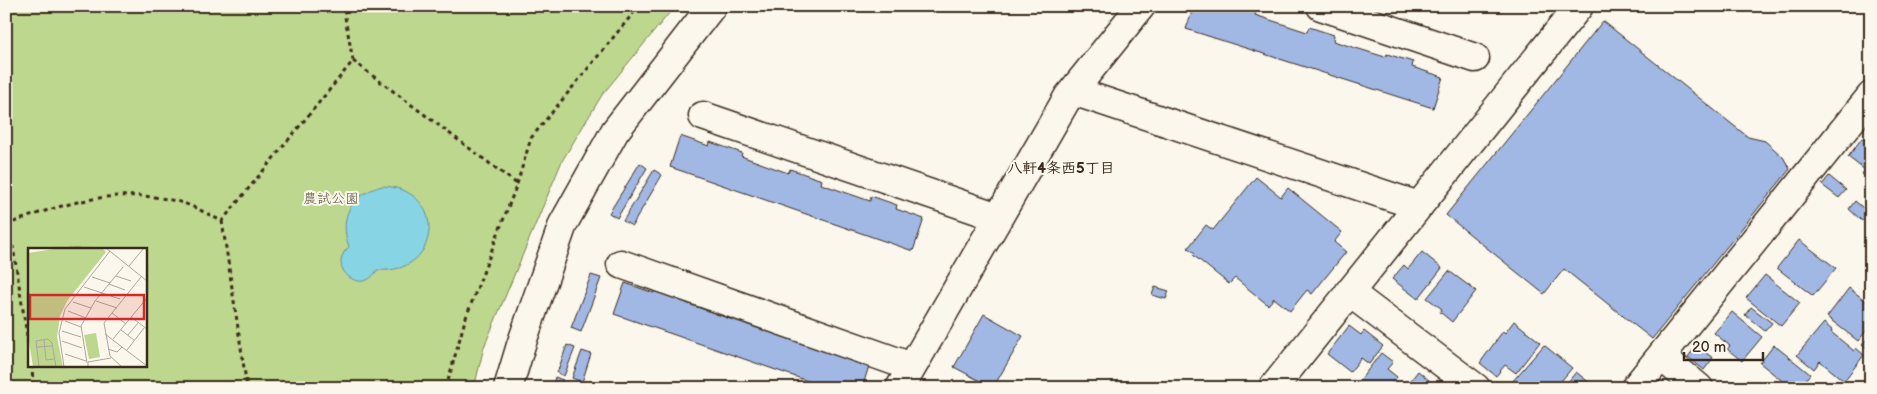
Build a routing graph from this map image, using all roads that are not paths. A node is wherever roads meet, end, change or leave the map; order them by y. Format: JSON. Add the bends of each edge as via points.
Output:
{"nodes":[{"id":1,"x":712,"y":6,"type":"edge"},
{"id":2,"x":1141,"y":6,"type":"edge"},
{"id":3,"x":1321,"y":6,"type":"edge"},
{"id":4,"x":1579,"y":6,"type":"edge"},
{"id":5,"x":1475,"y":58,"type":"dead end"},
{"id":6,"x":1073,"y":91,"type":"junction"},
{"id":7,"x":1866,"y":110,"type":"edge"},
{"id":8,"x":703,"y":116,"type":"dead end"},
{"id":9,"x":1418,"y":206,"type":"junction"},
{"id":10,"x":998,"y":217,"type":"junction"},
{"id":11,"x":621,"y":264,"type":"dead end"},
{"id":12,"x":1349,"y":292,"type":"junction"},
{"id":13,"x":1661,"y":356,"type":"junction"},
{"id":14,"x":906,"y":377,"type":"edge"},
{"id":15,"x":508,"y":388,"type":"edge"},
{"id":16,"x":1273,"y":388,"type":"edge"},
{"id":17,"x":1476,"y":388,"type":"edge"},
{"id":18,"x":1635,"y":388,"type":"edge"},
{"id":19,"x":1699,"y":388,"type":"edge"}],
"edges":[{"from":1,"to":15,"type":"street","via":[[615,131],[562,224]]},
{"from":2,"to":6,"type":"street"},
{"from":3,"to":5,"type":"street"},
{"from":4,"to":9,"type":"street"},
{"from":6,"to":9,"type":"street"},
{"from":6,"to":10,"type":"street"},
{"from":7,"to":13,"type":"street"},
{"from":8,"to":10,"type":"street"},
{"from":9,"to":12,"type":"street"},
{"from":10,"to":14,"type":"street"},
{"from":11,"to":14,"type":"street"},
{"from":12,"to":16,"type":"street"},
{"from":12,"to":17,"type":"street"},
{"from":13,"to":18,"type":"street"},
{"from":13,"to":19,"type":"street"}]}
